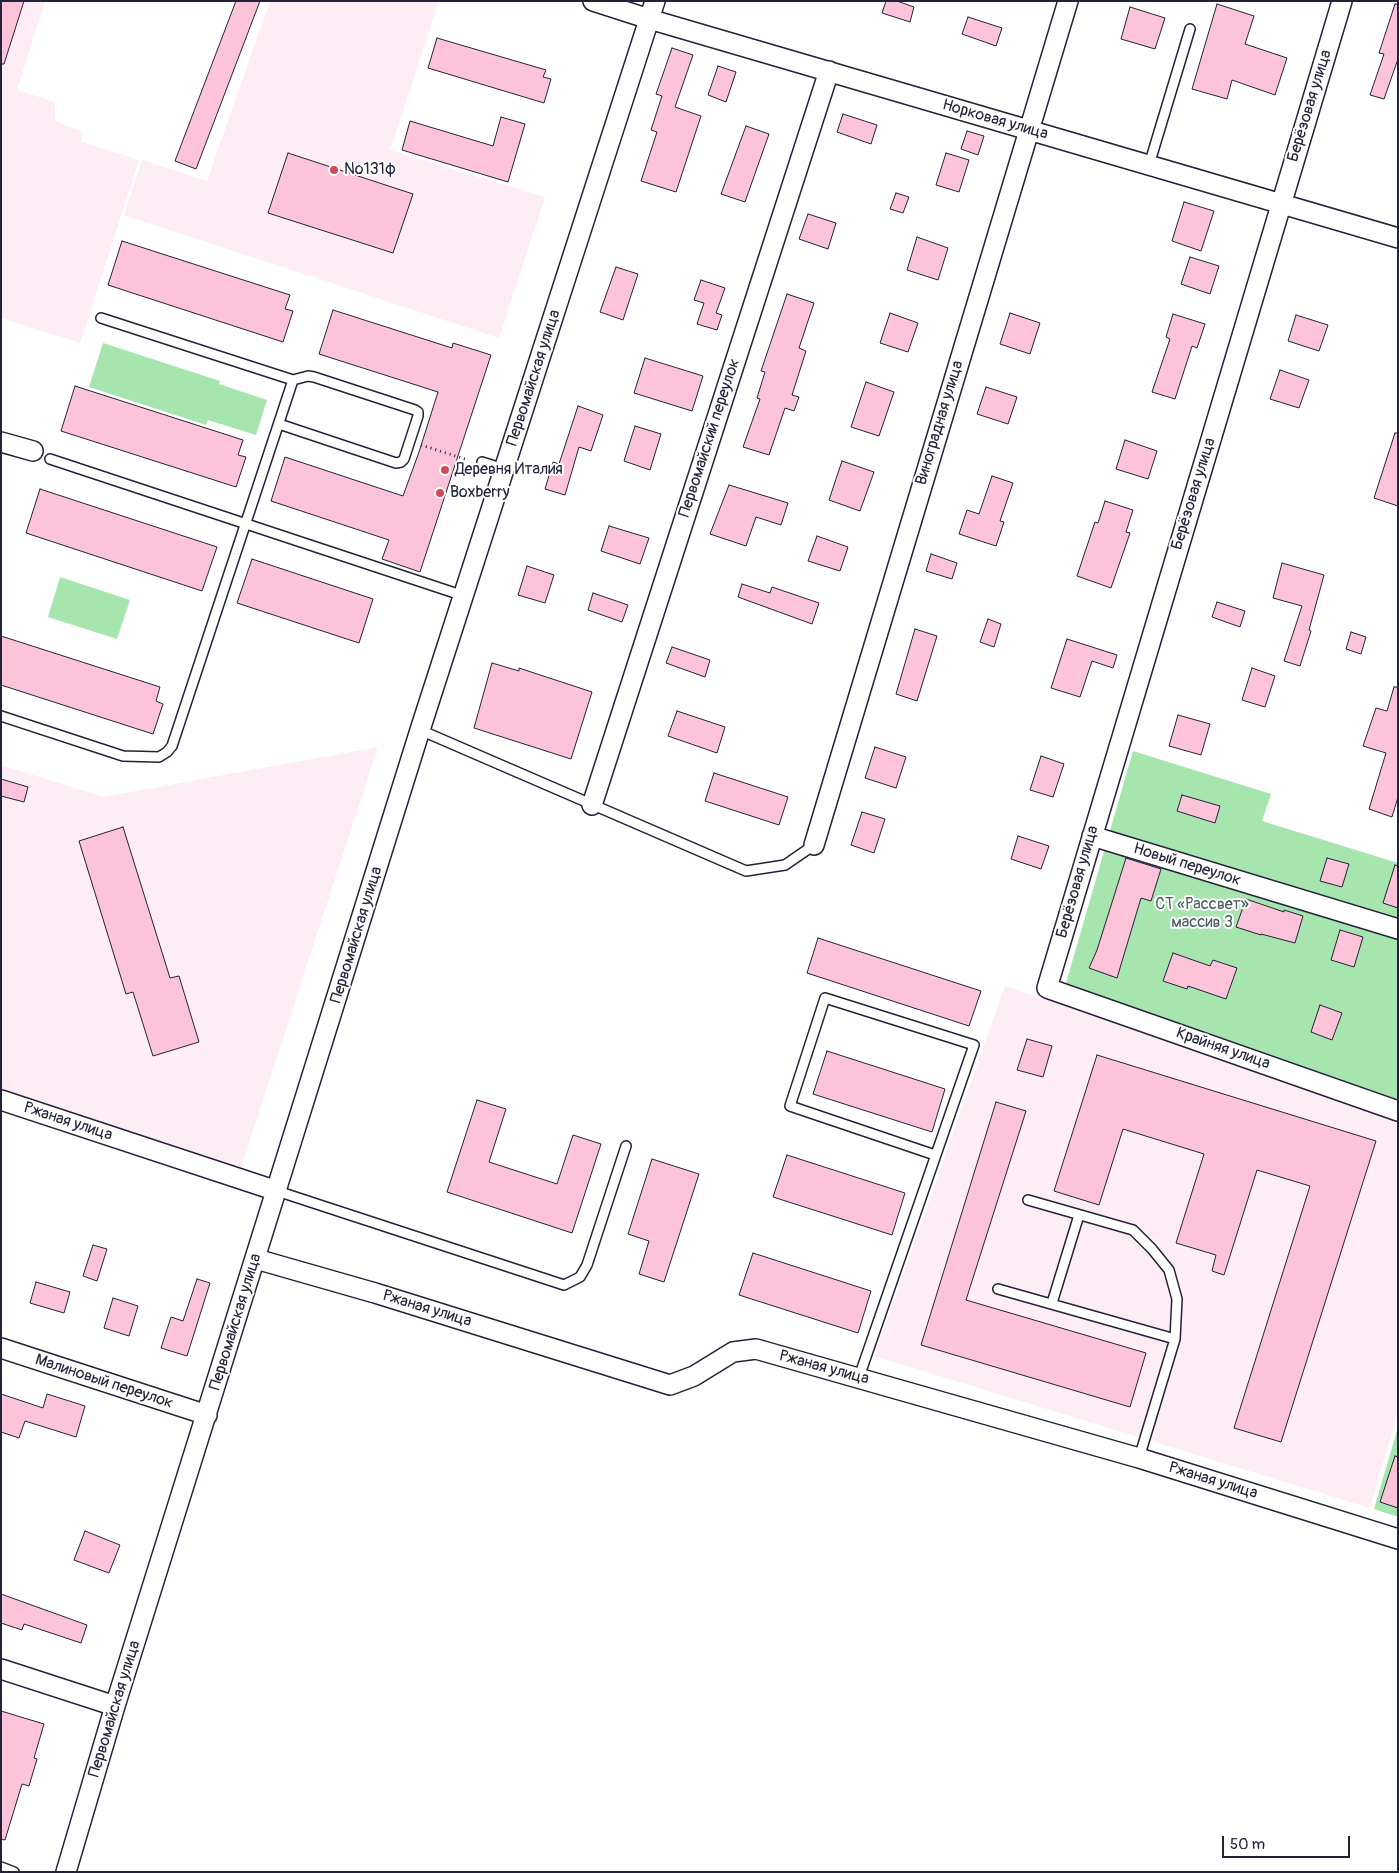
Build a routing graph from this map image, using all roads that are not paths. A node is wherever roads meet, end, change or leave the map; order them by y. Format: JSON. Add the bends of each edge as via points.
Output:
{"nodes":[{"id":1,"x":593,"y":1,"type":"edge"},
{"id":2,"x":655,"y":1,"type":"edge"},
{"id":3,"x":1068,"y":1,"type":"edge"},
{"id":4,"x":1342,"y":1,"type":"edge"},
{"id":5,"x":649,"y":19,"type":"junction"},
{"id":6,"x":1190,"y":29,"type":"dead end"},
{"id":7,"x":828,"y":71,"type":"junction"},
{"id":8,"x":1029,"y":130,"type":"junction"},
{"id":9,"x":1149,"y":165,"type":"junction"},
{"id":10,"x":1280,"y":204,"type":"junction"},
{"id":11,"x":1398,"y":238,"type":"edge"},
{"id":12,"x":101,"y":318,"type":"dead end"},
{"id":13,"x":293,"y":380,"type":"junction"},
{"id":14,"x":278,"y":424,"type":"junction"},
{"id":15,"x":1,"y":442,"type":"edge"},
{"id":16,"x":33,"y":451,"type":"dead end"},
{"id":17,"x":50,"y":459,"type":"dead end"},
{"id":18,"x":482,"y":462,"type":"dead end"},
{"id":19,"x":504,"y":469,"type":"junction"},
{"id":20,"x":245,"y":524,"type":"junction"},
{"id":21,"x":464,"y":596,"type":"junction"},
{"id":22,"x":1,"y":716,"type":"edge"},
{"id":23,"x":420,"y":730,"type":"junction"},
{"id":24,"x":592,"y":805,"type":"junction"},
{"id":25,"x":1092,"y":836,"type":"junction"},
{"id":26,"x":814,"y":845,"type":"joint"},
{"id":27,"x":1398,"y":929,"type":"edge"},
{"id":28,"x":1047,"y":988,"type":"joint"},
{"id":29,"x":1,"y":1100,"type":"edge"},
{"id":30,"x":1398,"y":1110,"type":"edge"},
{"id":31,"x":626,"y":1146,"type":"dead end"},
{"id":32,"x":935,"y":1155,"type":"junction"},
{"id":33,"x":277,"y":1191,"type":"junction"},
{"id":34,"x":1028,"y":1200,"type":"dead end"},
{"id":35,"x":1079,"y":1215,"type":"junction"},
{"id":36,"x":256,"y":1259,"type":"junction"},
{"id":37,"x":998,"y":1289,"type":"dead end"},
{"id":38,"x":1052,"y":1303,"type":"junction"},
{"id":39,"x":1175,"y":1340,"type":"junction"},
{"id":40,"x":1,"y":1348,"type":"edge"},
{"id":41,"x":858,"y":1377,"type":"junction"},
{"id":42,"x":206,"y":1416,"type":"junction"},
{"id":43,"x":1139,"y":1458,"type":"junction"},
{"id":44,"x":1398,"y":1539,"type":"edge"},
{"id":45,"x":1,"y":1669,"type":"edge"},
{"id":46,"x":115,"y":1706,"type":"junction"},
{"id":47,"x":1,"y":1867,"type":"edge"},
{"id":48,"x":14,"y":1872,"type":"edge"},
{"id":49,"x":66,"y":1872,"type":"edge"}],
"edges":[{"from":1,"to":5,"type":"street","name":"Норковая улица"},
{"from":2,"to":5,"type":"street","name":"Первомайская улица"},
{"from":3,"to":8,"type":"street","name":"Виноградная улица"},
{"from":4,"to":10,"type":"street","name":"Берёзовая улица"},
{"from":5,"to":7,"type":"street","name":"Норковая улица"},
{"from":5,"to":19,"type":"street","name":"Первомайская улица"},
{"from":6,"to":9,"type":"lane"},
{"from":7,"to":8,"type":"street","name":"Норковая улица"},
{"from":7,"to":24,"type":"street","name":"Первомайский переулок"},
{"from":8,"to":9,"type":"street","name":"Норковая улица"},
{"from":8,"to":26,"type":"street","name":"Виноградная улица"},
{"from":9,"to":10,"type":"street","name":"Норковая улица"},
{"from":10,"to":11,"type":"street","name":"Норковая улица"},
{"from":10,"to":25,"type":"street","name":"Берёзовая улица"},
{"from":12,"to":13,"type":"lane"},
{"from":13,"to":14,"type":"lane"},
{"from":13,"to":14,"type":"lane","via":[[314,377],[418,412],[404,459],[396,462]]},
{"from":14,"to":20,"type":"lane"},
{"from":15,"to":16,"type":"street"},
{"from":17,"to":20,"type":"lane"},
{"from":18,"to":19,"type":"lane"},
{"from":19,"to":21,"type":"street","name":"Первомайская улица"},
{"from":20,"to":21,"type":"lane"},
{"from":20,"to":22,"type":"lane","via":[[172,746],[167,752],[159,757],[123,756]]},
{"from":21,"to":23,"type":"street","name":"Первомайская улица"},
{"from":23,"to":24,"type":"lane"},
{"from":23,"to":33,"type":"street","name":"Первомайская улица"},
{"from":24,"to":26,"type":"lane","via":[[746,871],[786,866]]},
{"from":25,"to":27,"type":"street","name":"Новый переулок"},
{"from":25,"to":28,"type":"street","name":"Берёзовая улица"},
{"from":28,"to":30,"type":"street","name":"Крайняя улица"},
{"from":29,"to":33,"type":"street","name":"Ржаная улица"},
{"from":31,"to":33,"type":"lane","via":[[587,1265],[580,1277],[564,1285]]},
{"from":32,"to":32,"type":"lane","via":[[974,1045],[825,998],[790,1106]]},
{"from":32,"to":41,"type":"lane"},
{"from":33,"to":36,"type":"street","name":"Первомайская улица"},
{"from":34,"to":35,"type":"lane"},
{"from":35,"to":38,"type":"lane"},
{"from":35,"to":39,"type":"lane","via":[[1133,1230],[1169,1270],[1177,1299]]},
{"from":36,"to":41,"type":"street","name":"Ржаная улица","via":[[670,1385],[694,1376],[733,1352],[756,1349]]},
{"from":36,"to":42,"type":"street","name":"Первомайская улица"},
{"from":37,"to":38,"type":"lane"},
{"from":38,"to":39,"type":"lane"},
{"from":39,"to":43,"type":"lane"},
{"from":40,"to":42,"type":"street","name":"Малиновый переулок"},
{"from":41,"to":43,"type":"street","name":"Ржаная улица"},
{"from":42,"to":46,"type":"street","name":"Первомайская улица"},
{"from":43,"to":44,"type":"street","name":"Ржаная улица"},
{"from":45,"to":46,"type":"street"},
{"from":46,"to":49,"type":"street","name":"Первомайская улица"},
{"from":47,"to":48,"type":"lane"}]}
